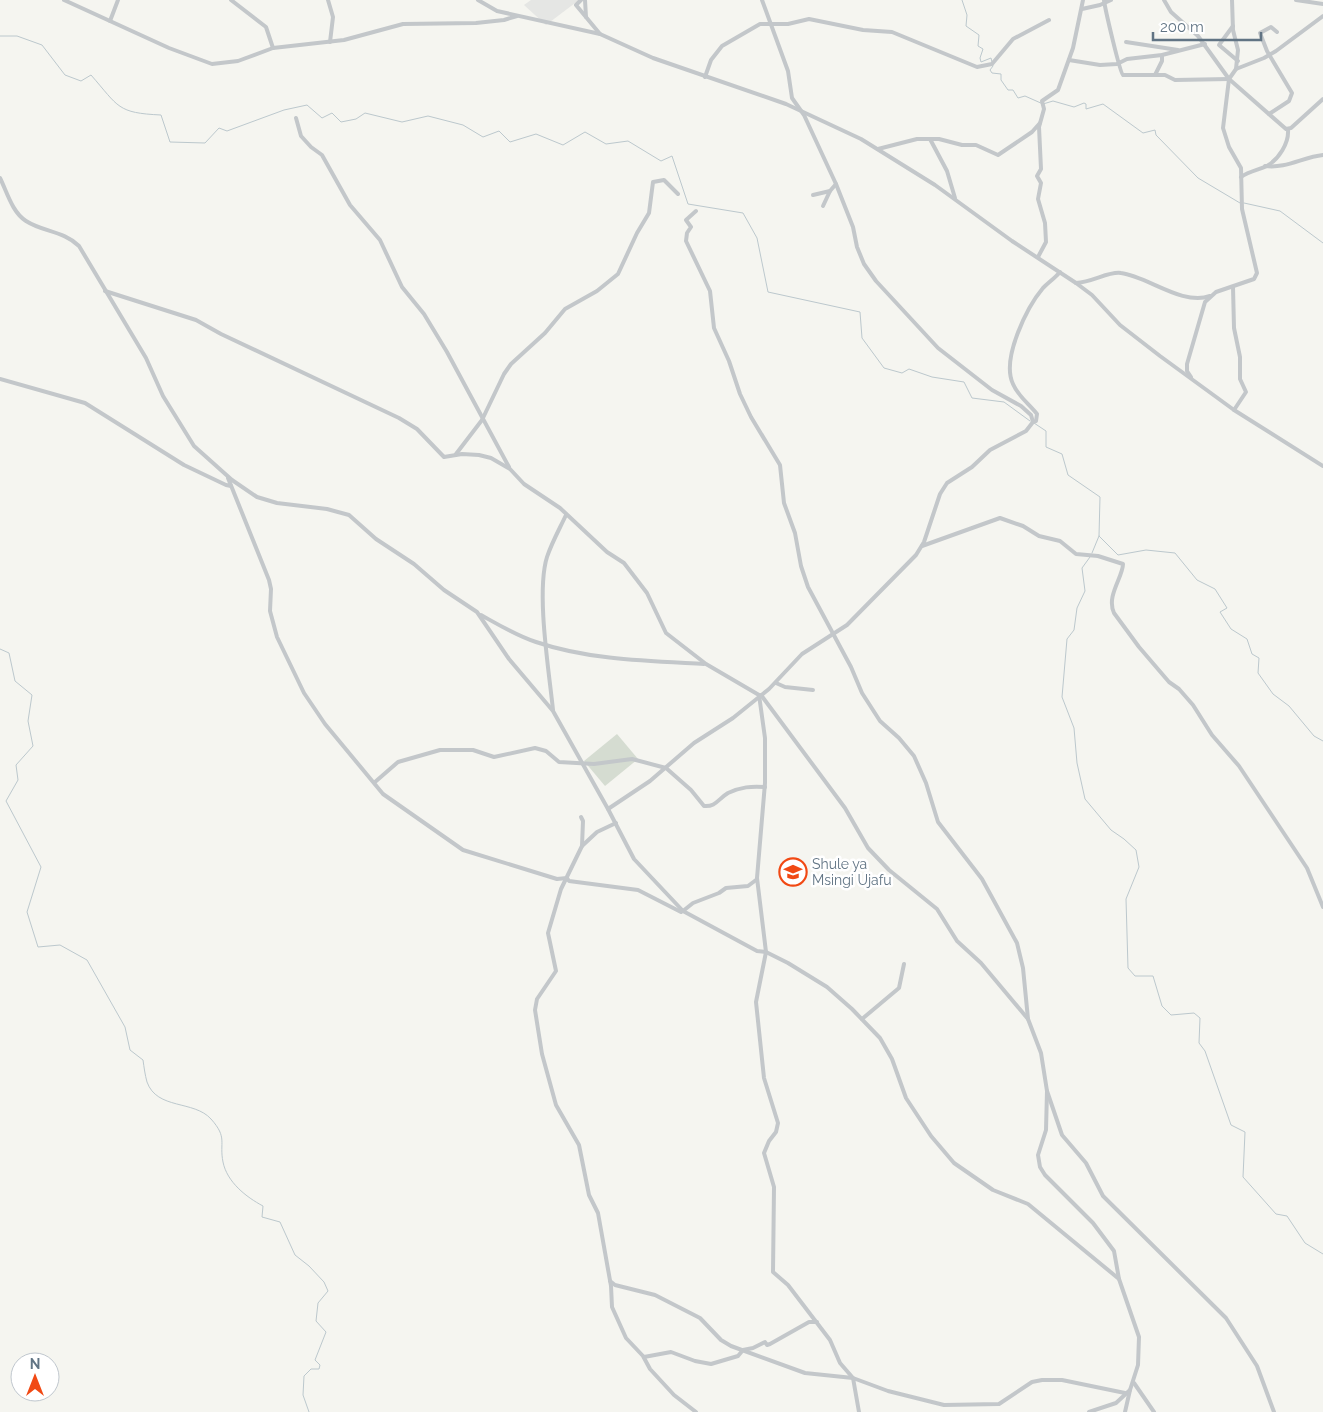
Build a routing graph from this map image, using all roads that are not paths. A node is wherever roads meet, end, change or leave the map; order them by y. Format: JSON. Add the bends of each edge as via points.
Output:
{"nodes":[{"id":1,"x":64,"y":0,"type":"edge"},
{"id":2,"x":118,"y":0,"type":"edge"},
{"id":3,"x":231,"y":0,"type":"edge"},
{"id":4,"x":328,"y":0,"type":"edge"},
{"id":5,"x":478,"y":0,"type":"edge"},
{"id":6,"x":581,"y":0,"type":"edge"},
{"id":7,"x":585,"y":0,"type":"edge"},
{"id":8,"x":762,"y":0,"type":"edge"},
{"id":9,"x":1083,"y":0,"type":"edge"},
{"id":10,"x":1111,"y":0,"type":"edge"},
{"id":11,"x":1164,"y":0,"type":"edge"},
{"id":12,"x":1232,"y":0,"type":"edge"},
{"id":13,"x":1296,"y":0,"type":"edge"},
{"id":14,"x":1104,"y":2,"type":"edge"},
{"id":15,"x":1323,"y":4,"type":"edge"},
{"id":16,"x":1082,"y":9,"type":"junction"},
{"id":17,"x":519,"y":15,"type":"junction"},
{"id":18,"x":1323,"y":16,"type":"edge"},
{"id":19,"x":586,"y":18,"type":"junction"},
{"id":20,"x":1049,"y":20,"type":"dead end"},
{"id":21,"x":110,"y":21,"type":"junction"},
{"id":22,"x":770,"y":23,"type":"junction"},
{"id":23,"x":1233,"y":26,"type":"junction"},
{"id":24,"x":1276,"y":32,"type":"dead end"},
{"id":25,"x":600,"y":34,"type":"junction"},
{"id":26,"x":330,"y":42,"type":"junction"},
{"id":27,"x":1126,"y":42,"type":"dead end"},
{"id":28,"x":1204,"y":44,"type":"junction"},
{"id":29,"x":273,"y":48,"type":"junction"},
{"id":30,"x":1181,"y":50,"type":"junction"},
{"id":31,"x":1162,"y":55,"type":"junction"},
{"id":32,"x":1270,"y":55,"type":"junction"},
{"id":33,"x":1069,"y":60,"type":"junction"},
{"id":34,"x":1238,"y":61,"type":"junction"},
{"id":35,"x":1117,"y":64,"type":"junction"},
{"id":36,"x":1236,"y":68,"type":"junction"},
{"id":37,"x":1155,"y":75,"type":"junction"},
{"id":38,"x":705,"y":77,"type":"junction"},
{"id":39,"x":1229,"y":79,"type":"junction"},
{"id":40,"x":1322,"y":102,"type":"edge"},
{"id":41,"x":801,"y":110,"type":"junction"},
{"id":42,"x":1269,"y":114,"type":"junction"},
{"id":43,"x":296,"y":118,"type":"dead end"},
{"id":44,"x":1040,"y":122,"type":"junction"},
{"id":45,"x":1288,"y":130,"type":"junction"},
{"id":46,"x":930,"y":139,"type":"junction"},
{"id":47,"x":878,"y":149,"type":"junction"},
{"id":48,"x":1323,"y":155,"type":"edge"},
{"id":49,"x":1265,"y":166,"type":"junction"},
{"id":50,"x":1241,"y":177,"type":"junction"},
{"id":51,"x":0,"y":178,"type":"edge"},
{"id":52,"x":836,"y":184,"type":"junction"},
{"id":53,"x":830,"y":191,"type":"junction"},
{"id":54,"x":678,"y":194,"type":"dead end"},
{"id":55,"x":813,"y":195,"type":"dead end"},
{"id":56,"x":955,"y":198,"type":"junction"},
{"id":57,"x":823,"y":206,"type":"dead end"},
{"id":58,"x":696,"y":211,"type":"dead end"},
{"id":59,"x":1038,"y":258,"type":"junction"},
{"id":60,"x":1060,"y":272,"type":"junction"},
{"id":61,"x":1076,"y":283,"type":"junction"},
{"id":62,"x":1233,"y":287,"type":"junction"},
{"id":63,"x":105,"y":291,"type":"junction"},
{"id":64,"x":1212,"y":295,"type":"junction"},
{"id":65,"x":0,"y":379,"type":"edge"},
{"id":66,"x":1192,"y":379,"type":"junction"},
{"id":67,"x":1234,"y":410,"type":"junction"},
{"id":68,"x":482,"y":420,"type":"junction"},
{"id":69,"x":1033,"y":422,"type":"junction"},
{"id":70,"x":455,"y":455,"type":"junction"},
{"id":71,"x":1323,"y":466,"type":"edge"},
{"id":72,"x":510,"y":469,"type":"junction"},
{"id":73,"x":226,"y":474,"type":"junction"},
{"id":74,"x":231,"y":486,"type":"junction"},
{"id":75,"x":566,"y":515,"type":"junction"},
{"id":76,"x":922,"y":546,"type":"junction"},
{"id":77,"x":479,"y":614,"type":"junction"},
{"id":78,"x":834,"y":635,"type":"junction"},
{"id":79,"x":546,"y":645,"type":"junction"},
{"id":80,"x":706,"y":664,"type":"junction"},
{"id":81,"x":776,"y":683,"type":"junction"},
{"id":82,"x":812,"y":690,"type":"dead end"},
{"id":83,"x":761,"y":695,"type":"junction"},
{"id":84,"x":553,"y":711,"type":"junction"},
{"id":85,"x":582,"y":762,"type":"junction"},
{"id":86,"x":666,"y":768,"type":"junction"},
{"id":87,"x":374,"y":782,"type":"junction"},
{"id":88,"x":765,"y":787,"type":"junction"},
{"id":89,"x":608,"y":809,"type":"junction"},
{"id":90,"x":581,"y":817,"type":"dead end"},
{"id":91,"x":616,"y":823,"type":"junction"},
{"id":92,"x":582,"y":846,"type":"junction"},
{"id":93,"x":567,"y":878,"type":"junction"},
{"id":94,"x":757,"y":879,"type":"junction"},
{"id":95,"x":1323,"y":907,"type":"edge"},
{"id":96,"x":683,"y":911,"type":"junction"},
{"id":97,"x":690,"y":915,"type":"junction"},
{"id":98,"x":766,"y":952,"type":"junction"},
{"id":99,"x":904,"y":964,"type":"dead end"},
{"id":100,"x":862,"y":1019,"type":"junction"},
{"id":101,"x":1028,"y":1019,"type":"junction"},
{"id":102,"x":1047,"y":1092,"type":"junction"},
{"id":103,"x":1120,"y":1279,"type":"junction"},
{"id":104,"x":610,"y":1281,"type":"junction"},
{"id":105,"x":817,"y":1322,"type":"junction"},
{"id":106,"x":743,"y":1350,"type":"junction"},
{"id":107,"x":644,"y":1357,"type":"junction"},
{"id":108,"x":853,"y":1378,"type":"junction"},
{"id":109,"x":1134,"y":1383,"type":"junction"},
{"id":110,"x":1130,"y":1390,"type":"junction"},
{"id":111,"x":1126,"y":1393,"type":"junction"},
{"id":112,"x":696,"y":1412,"type":"edge"},
{"id":113,"x":860,"y":1412,"type":"edge"},
{"id":114,"x":1089,"y":1412,"type":"edge"},
{"id":115,"x":1125,"y":1412,"type":"edge"},
{"id":116,"x":1154,"y":1412,"type":"edge"},
{"id":117,"x":1274,"y":1412,"type":"edge"}],
"edges":[{"from":1,"to":21,"type":"street"},
{"from":2,"to":21,"type":"street"},
{"from":3,"to":29,"type":"street","via":[[266,27]]},
{"from":4,"to":26,"type":"street","via":[[332,17]]},
{"from":5,"to":17,"type":"street","via":[[497,12]]},
{"from":6,"to":19,"type":"street","via":[[576,5]]},
{"from":7,"to":19,"type":"street"},
{"from":8,"to":22,"type":"street"},
{"from":9,"to":16,"type":"street"},
{"from":10,"to":14,"type":"street"},
{"from":11,"to":28,"type":"street","via":[[1171,12]]},
{"from":12,"to":23,"type":"street"},
{"from":13,"to":15,"type":"street"},
{"from":14,"to":16,"type":"street"},
{"from":14,"to":35,"type":"street"},
{"from":16,"to":33,"type":"street"},
{"from":17,"to":25,"type":"street"},
{"from":17,"to":26,"type":"street","via":[[484,22],[403,24]]},
{"from":18,"to":32,"type":"street"},
{"from":19,"to":25,"type":"street"},
{"from":20,"to":22,"type":"street","via":[[1013,39],[992,64],[977,67],[892,32],[856,29],[810,19],[788,24]]},
{"from":21,"to":29,"type":"street","via":[[207,63],[238,61]]},
{"from":22,"to":38,"type":"street","via":[[756,25],[726,42],[714,54]]},
{"from":22,"to":41,"type":"street","via":[[788,70],[792,98]]},
{"from":23,"to":34,"type":"street"},
{"from":23,"to":34,"type":"street","via":[[1219,45]]},
{"from":24,"to":32,"type":"street","via":[[1271,27],[1260,32]]},
{"from":25,"to":38,"type":"street","via":[[644,55]]},
{"from":26,"to":29,"type":"street"},
{"from":27,"to":30,"type":"street"},
{"from":28,"to":30,"type":"street"},
{"from":28,"to":39,"type":"street"},
{"from":30,"to":31,"type":"street"},
{"from":31,"to":35,"type":"street","via":[[1127,59]]},
{"from":31,"to":37,"type":"street"},
{"from":32,"to":36,"type":"street"},
{"from":32,"to":42,"type":"street","via":[[1292,93],[1289,101]]},
{"from":33,"to":35,"type":"street"},
{"from":33,"to":44,"type":"street","via":[[1056,93],[1042,101],[1044,109]]},
{"from":34,"to":36,"type":"street"},
{"from":35,"to":37,"type":"street","via":[[1123,75]]},
{"from":36,"to":39,"type":"street"},
{"from":37,"to":39,"type":"street","via":[[1174,80]]},
{"from":38,"to":41,"type":"street"},
{"from":39,"to":42,"type":"street"},
{"from":39,"to":50,"type":"street","via":[[1223,128],[1239,163]]},
{"from":40,"to":45,"type":"street"},
{"from":41,"to":47,"type":"street"},
{"from":41,"to":52,"type":"street"},
{"from":42,"to":45,"type":"street"},
{"from":43,"to":68,"type":"street","via":[[301,136],[322,155],[350,205],[380,240],[402,287],[424,314],[447,352]]},
{"from":44,"to":46,"type":"street","via":[[1028,135],[998,155],[976,145]]},
{"from":44,"to":59,"type":"street","via":[[1041,169],[1037,176],[1041,184],[1038,200],[1045,223],[1046,242]]},
{"from":45,"to":49,"type":"street","via":[[1284,148]]},
{"from":46,"to":47,"type":"street"},
{"from":46,"to":56,"type":"street","via":[[948,171]]},
{"from":47,"to":56,"type":"street"},
{"from":48,"to":49,"type":"street","via":[[1277,167]]},
{"from":49,"to":50,"type":"street"},
{"from":50,"to":62,"type":"street","via":[[1242,209],[1257,273],[1254,280]]},
{"from":51,"to":63,"type":"street","via":[[14,208],[24,220],[65,236],[79,246]]},
{"from":52,"to":53,"type":"street"},
{"from":52,"to":69,"type":"street","via":[[853,227],[860,258],[876,281],[938,348],[992,390],[1021,406],[1031,415]]},
{"from":53,"to":55,"type":"street"},
{"from":53,"to":57,"type":"street"},
{"from":54,"to":68,"type":"street","via":[[664,180],[653,182],[649,213],[618,274],[565,309],[511,364]]},
{"from":56,"to":59,"type":"street"},
{"from":58,"to":78,"type":"street","via":[[686,220],[691,226],[686,238],[711,294],[714,328],[749,414],[780,466],[784,503],[795,533],[801,568],[808,588]]},
{"from":59,"to":60,"type":"street"},
{"from":60,"to":61,"type":"street"},
{"from":60,"to":69,"type":"street","via":[[1041,291],[1019,327],[1012,349],[1011,380],[1037,414]]},
{"from":61,"to":64,"type":"street","via":[[1117,272],[1179,294],[1200,298]]},
{"from":61,"to":66,"type":"street","via":[[1125,329]]},
{"from":62,"to":64,"type":"street"},
{"from":62,"to":67,"type":"street","via":[[1240,379],[1246,390]]},
{"from":63,"to":70,"type":"street","via":[[202,323],[399,418],[417,429],[440,455],[446,458]]},
{"from":63,"to":73,"type":"street","via":[[146,358],[187,438]]},
{"from":64,"to":66,"type":"street","via":[[1205,302],[1195,333],[1187,367]]},
{"from":65,"to":74,"type":"street","via":[[85,403],[184,465]]},
{"from":66,"to":67,"type":"street"},
{"from":67,"to":71,"type":"street"},
{"from":68,"to":70,"type":"street"},
{"from":68,"to":72,"type":"street","via":[[501,448]]},
{"from":69,"to":76,"type":"street","via":[[1026,431],[990,450],[947,484],[940,494]]},
{"from":70,"to":72,"type":"street","via":[[485,456]]},
{"from":72,"to":75,"type":"street","via":[[524,484]]},
{"from":73,"to":74,"type":"street"},
{"from":73,"to":77,"type":"street","via":[[264,500],[349,515],[372,536]]},
{"from":74,"to":87,"type":"street","via":[[271,585],[270,611],[278,640],[307,698]]},
{"from":75,"to":79,"type":"street","via":[[545,565]]},
{"from":75,"to":80,"type":"street","via":[[624,564],[647,594],[663,630]]},
{"from":76,"to":78,"type":"street","via":[[910,562]]},
{"from":76,"to":95,"type":"street","via":[[993,519],[1003,519],[1039,536],[1060,541],[1076,554],[1098,556],[1124,565],[1115,586],[1114,613],[1168,682],[1182,692],[1200,713],[1212,735],[1239,766],[1307,868]]},
{"from":77,"to":79,"type":"street"},
{"from":77,"to":84,"type":"street","via":[[509,659]]},
{"from":78,"to":81,"type":"street","via":[[802,654]]},
{"from":78,"to":101,"type":"street","via":[[871,709],[914,756],[938,822],[982,879],[1017,943]]},
{"from":79,"to":80,"type":"street","via":[[610,657]]},
{"from":79,"to":84,"type":"street"},
{"from":80,"to":83,"type":"street"},
{"from":81,"to":82,"type":"street"},
{"from":81,"to":83,"type":"street"},
{"from":83,"to":86,"type":"street","via":[[738,715],[694,742]]},
{"from":83,"to":88,"type":"street"},
{"from":83,"to":101,"type":"street","via":[[845,808],[868,848],[937,909],[957,941],[981,963]]},
{"from":84,"to":85,"type":"street"},
{"from":85,"to":86,"type":"street","via":[[594,764],[632,759]]},
{"from":85,"to":87,"type":"street","via":[[557,762],[538,748],[494,757],[473,750],[447,748],[398,762]]},
{"from":85,"to":89,"type":"street"},
{"from":86,"to":88,"type":"street","via":[[692,790],[704,806],[714,806],[727,794],[743,787]]},
{"from":86,"to":89,"type":"street"},
{"from":87,"to":93,"type":"street","via":[[387,797],[459,848],[556,878]]},
{"from":88,"to":94,"type":"street"},
{"from":89,"to":91,"type":"street"},
{"from":90,"to":92,"type":"street"},
{"from":91,"to":92,"type":"street","via":[[597,832]]},
{"from":91,"to":96,"type":"street","via":[[634,859]]},
{"from":92,"to":93,"type":"street"},
{"from":93,"to":97,"type":"street","via":[[569,881],[640,890]]},
{"from":93,"to":104,"type":"street","via":[[557,899],[548,933],[556,971],[537,999],[535,1010],[542,1054],[556,1105],[582,1154],[589,1195],[598,1213]]},
{"from":94,"to":96,"type":"street","via":[[748,886],[724,889],[719,894],[692,903]]},
{"from":94,"to":98,"type":"street"},
{"from":96,"to":97,"type":"street"},
{"from":97,"to":98,"type":"street","via":[[757,951]]},
{"from":98,"to":100,"type":"street","via":[[832,990]]},
{"from":98,"to":105,"type":"street","via":[[756,1002],[763,1075],[778,1123],[764,1153],[775,1190],[773,1272],[788,1285]]},
{"from":99,"to":100,"type":"street","via":[[899,988]]},
{"from":100,"to":103,"type":"street","via":[[888,1050],[906,1098],[954,1163],[992,1190],[1028,1204]]},
{"from":101,"to":102,"type":"street","via":[[1041,1053]]},
{"from":102,"to":103,"type":"street","via":[[1047,1127],[1038,1155],[1040,1167],[1093,1222],[1114,1251]]},
{"from":102,"to":117,"type":"street","via":[[1062,1135],[1086,1163],[1103,1196],[1226,1318],[1257,1366]]},
{"from":103,"to":109,"type":"street","via":[[1139,1337]]},
{"from":104,"to":106,"type":"street","via":[[614,1285],[655,1295],[700,1318],[723,1342]]},
{"from":104,"to":107,"type":"street","via":[[612,1308],[620,1327]]},
{"from":105,"to":106,"type":"street","via":[[809,1322],[770,1344],[764,1342]]},
{"from":105,"to":108,"type":"street","via":[[830,1340],[840,1363]]},
{"from":106,"to":107,"type":"street","via":[[738,1356],[711,1364],[671,1352]]},
{"from":106,"to":108,"type":"street","via":[[805,1373]]},
{"from":107,"to":112,"type":"street","via":[[665,1386]]},
{"from":108,"to":111,"type":"street","via":[[897,1393],[956,1406],[999,1404],[1032,1382],[1042,1380],[1062,1380]]},
{"from":108,"to":113,"type":"street"},
{"from":109,"to":110,"type":"street"},
{"from":109,"to":116,"type":"street"},
{"from":110,"to":111,"type":"street"},
{"from":110,"to":115,"type":"street"},
{"from":111,"to":114,"type":"street","via":[[1116,1403]]}]}
